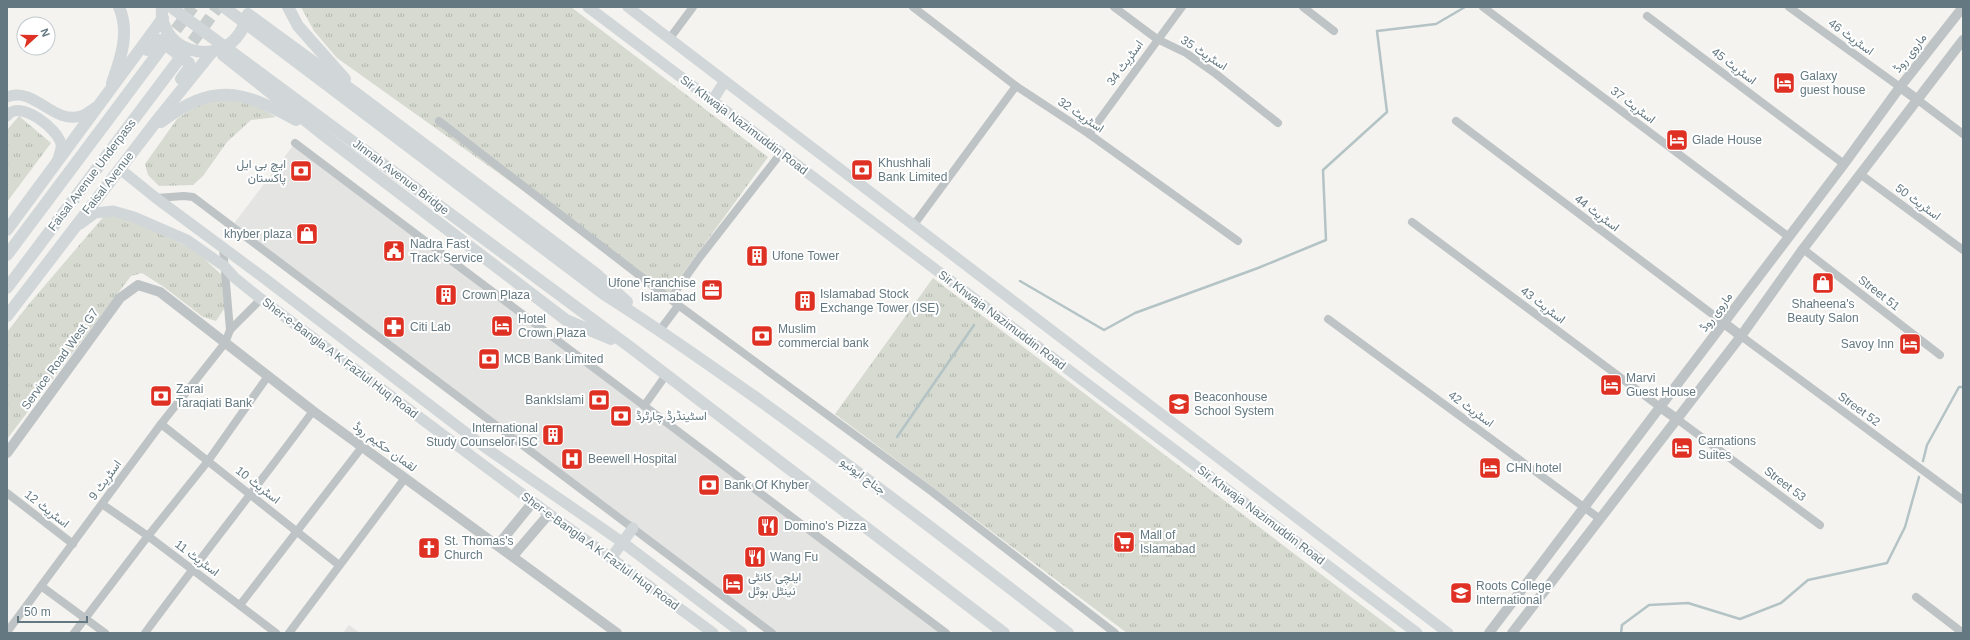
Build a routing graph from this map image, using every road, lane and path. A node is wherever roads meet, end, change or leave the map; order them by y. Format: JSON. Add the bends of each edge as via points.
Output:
{"nodes":[{"id":1,"x":119,"y":7,"type":"edge"},
{"id":2,"x":224,"y":7,"type":"edge"},
{"id":3,"x":288,"y":7,"type":"edge"},
{"id":4,"x":588,"y":7,"type":"edge"},
{"id":5,"x":628,"y":7,"type":"edge"},
{"id":6,"x":693,"y":7,"type":"edge"},
{"id":7,"x":913,"y":7,"type":"edge"},
{"id":8,"x":1114,"y":7,"type":"edge"},
{"id":9,"x":1182,"y":7,"type":"edge"},
{"id":10,"x":1303,"y":7,"type":"edge"},
{"id":11,"x":1482,"y":7,"type":"edge"},
{"id":12,"x":1789,"y":7,"type":"edge"},
{"id":13,"x":1963,"y":7,"type":"edge"},
{"id":14,"x":248,"y":9,"type":"edge"},
{"id":15,"x":163,"y":10,"type":"edge"},
{"id":16,"x":1647,"y":16,"type":"dead end"},
{"id":17,"x":1334,"y":31,"type":"dead end"},
{"id":18,"x":670,"y":38,"type":"junction"},
{"id":19,"x":1158,"y":39,"type":"junction"},
{"id":20,"x":1963,"y":40,"type":"edge"},
{"id":21,"x":161,"y":49,"type":"tunnel mouth"},
{"id":22,"x":215,"y":52,"type":"junction"},
{"id":23,"x":177,"y":62,"type":"tunnel mouth"},
{"id":24,"x":121,"y":77,"type":"junction"},
{"id":25,"x":725,"y":81,"type":"junction"},
{"id":26,"x":1016,"y":86,"type":"junction"},
{"id":27,"x":1900,"y":87,"type":"junction"},
{"id":28,"x":360,"y":96,"type":"junction"},
{"id":29,"x":7,"y":97,"type":"edge"},
{"id":30,"x":104,"y":100,"type":"junction"},
{"id":31,"x":1918,"y":100,"type":"junction"},
{"id":32,"x":712,"y":101,"type":"junction"},
{"id":33,"x":49,"y":110,"type":"junction"},
{"id":34,"x":7,"y":116,"type":"edge"},
{"id":35,"x":158,"y":119,"type":"junction"},
{"id":36,"x":439,"y":121,"type":"dead end"},
{"id":37,"x":1456,"y":121,"type":"dead end"},
{"id":38,"x":42,"y":122,"type":"junction"},
{"id":39,"x":1278,"y":123,"type":"dead end"},
{"id":40,"x":149,"y":131,"type":"junction"},
{"id":41,"x":1089,"y":134,"type":"junction"},
{"id":42,"x":1963,"y":134,"type":"edge"},
{"id":43,"x":325,"y":136,"type":"junction"},
{"id":44,"x":295,"y":143,"type":"dead end"},
{"id":45,"x":781,"y":153,"type":"junction"},
{"id":46,"x":57,"y":163,"type":"junction"},
{"id":47,"x":1844,"y":164,"type":"junction"},
{"id":48,"x":120,"y":169,"type":"junction"},
{"id":49,"x":1860,"y":174,"type":"junction"},
{"id":50,"x":156,"y":198,"type":"junction"},
{"id":51,"x":1412,"y":222,"type":"dead end"},
{"id":52,"x":914,"y":226,"type":"junction"},
{"id":53,"x":7,"y":230,"type":"edge"},
{"id":54,"x":72,"y":230,"type":"junction"},
{"id":55,"x":1789,"y":237,"type":"junction"},
{"id":56,"x":1238,"y":241,"type":"dead end"},
{"id":57,"x":223,"y":248,"type":"junction"},
{"id":58,"x":1803,"y":248,"type":"junction"},
{"id":59,"x":1963,"y":250,"type":"edge"},
{"id":60,"x":7,"y":255,"type":"edge"},
{"id":61,"x":224,"y":266,"type":"junction"},
{"id":62,"x":138,"y":285,"type":"joint"},
{"id":63,"x":7,"y":288,"type":"edge"},
{"id":64,"x":261,"y":299,"type":"junction"},
{"id":65,"x":670,"y":299,"type":"junction"},
{"id":66,"x":678,"y":306,"type":"junction"},
{"id":67,"x":7,"y":316,"type":"edge"},
{"id":68,"x":1328,"y":319,"type":"dead end"},
{"id":69,"x":1724,"y":323,"type":"junction"},
{"id":70,"x":657,"y":327,"type":"junction"},
{"id":71,"x":230,"y":330,"type":"junction"},
{"id":72,"x":1741,"y":336,"type":"junction"},
{"id":73,"x":225,"y":343,"type":"junction"},
{"id":74,"x":630,"y":347,"type":"junction"},
{"id":75,"x":1940,"y":356,"type":"dead end"},
{"id":76,"x":666,"y":375,"type":"junction"},
{"id":77,"x":268,"y":376,"type":"junction"},
{"id":78,"x":644,"y":406,"type":"junction"},
{"id":79,"x":1660,"y":407,"type":"junction"},
{"id":80,"x":313,"y":411,"type":"junction"},
{"id":81,"x":1677,"y":419,"type":"junction"},
{"id":82,"x":161,"y":424,"type":"junction"},
{"id":83,"x":362,"y":447,"type":"junction"},
{"id":84,"x":7,"y":453,"type":"edge"},
{"id":85,"x":208,"y":460,"type":"junction"},
{"id":86,"x":405,"y":478,"type":"junction"},
{"id":87,"x":7,"y":493,"type":"edge"},
{"id":88,"x":252,"y":495,"type":"junction"},
{"id":89,"x":1963,"y":500,"type":"edge"},
{"id":90,"x":533,"y":502,"type":"junction"},
{"id":91,"x":102,"y":504,"type":"junction"},
{"id":92,"x":1584,"y":507,"type":"junction"},
{"id":93,"x":549,"y":514,"type":"junction"},
{"id":94,"x":1600,"y":519,"type":"junction"},
{"id":95,"x":1820,"y":525,"type":"dead end"},
{"id":96,"x":633,"y":528,"type":"junction"},
{"id":97,"x":296,"y":531,"type":"junction"},
{"id":98,"x":148,"y":536,"type":"junction"},
{"id":99,"x":622,"y":542,"type":"junction"},
{"id":100,"x":73,"y":544,"type":"junction"},
{"id":101,"x":498,"y":546,"type":"junction"},
{"id":102,"x":513,"y":556,"type":"junction"},
{"id":103,"x":612,"y":558,"type":"junction"},
{"id":104,"x":339,"y":565,"type":"junction"},
{"id":105,"x":191,"y":569,"type":"junction"},
{"id":106,"x":40,"y":586,"type":"junction"},
{"id":107,"x":1916,"y":597,"type":"dead end"},
{"id":108,"x":240,"y":605,"type":"junction"},
{"id":109,"x":85,"y":618,"type":"junction"},
{"id":110,"x":7,"y":632,"type":"edge"},
{"id":111,"x":74,"y":633,"type":"edge"},
{"id":112,"x":105,"y":633,"type":"edge"},
{"id":113,"x":145,"y":633,"type":"edge"},
{"id":114,"x":276,"y":633,"type":"edge"},
{"id":115,"x":289,"y":633,"type":"edge"},
{"id":116,"x":617,"y":633,"type":"edge"},
{"id":117,"x":713,"y":633,"type":"edge"},
{"id":118,"x":742,"y":633,"type":"edge"},
{"id":119,"x":772,"y":633,"type":"edge"},
{"id":120,"x":946,"y":633,"type":"edge"},
{"id":121,"x":1004,"y":633,"type":"edge"},
{"id":122,"x":1068,"y":633,"type":"edge"},
{"id":123,"x":1115,"y":633,"type":"edge"},
{"id":124,"x":1417,"y":633,"type":"edge"},
{"id":125,"x":1448,"y":633,"type":"edge"},
{"id":126,"x":1489,"y":633,"type":"edge"},
{"id":127,"x":1512,"y":633,"type":"edge"},
{"id":128,"x":1963,"y":633,"type":"edge"}],
"edges":[{"from":1,"to":30,"type":"main road","via":[[124,24],[124,45]]},
{"from":2,"to":70,"type":"main road","via":[[605,295]]},
{"from":3,"to":28,"type":"main road","via":[[298,26]]},
{"from":4,"to":32,"type":"main road","name":"Sir Khwaja Nazimuddin Road"},
{"from":5,"to":18,"type":"main road","name":"Sir Khwaja Nazimuddin Road"},
{"from":6,"to":18,"type":"street"},
{"from":7,"to":26,"type":"street","name":"اسٹریٹ 32"},
{"from":8,"to":19,"type":"street","name":"اسٹریٹ 35"},
{"from":9,"to":19,"type":"street","name":"اسٹریٹ 34"},
{"from":10,"to":17,"type":"street"},
{"from":11,"to":55,"type":"street","name":"اسٹریٹ 37"},
{"from":12,"to":27,"type":"street","name":"اسٹریٹ 46"},
{"from":13,"to":27,"type":"street","name":"ماروی روڈ"},
{"from":14,"to":22,"type":"main road","via":[[245,27],[238,37]]},
{"from":14,"to":28,"type":"main road"},
{"from":15,"to":22,"type":"main road","via":[[167,30],[175,41],[199,52]]},
{"from":15,"to":24,"type":"main road"},
{"from":15,"to":74,"type":"main road","name":"Jinnah Avenue Bridge"},
{"from":16,"to":47,"type":"street","name":"اسٹریٹ 45"},
{"from":18,"to":25,"type":"main road","name":"Sir Khwaja Nazimuddin Road"},
{"from":19,"to":39,"type":"street","name":"اسٹریٹ 35","via":[[1186,53],[1216,74]]},
{"from":19,"to":41,"type":"street","name":"اسٹریٹ 34"},
{"from":20,"to":31,"type":"street"},
{"from":21,"to":60,"type":"main road","name":"Faisal Avenue Underpass"},
{"from":22,"to":35,"type":"main road","name":"Faisal Avenue"},
{"from":22,"to":43,"type":"main road"},
{"from":23,"to":63,"type":"main road","name":"Faisal Avenue Underpass"},
{"from":24,"to":30,"type":"main road"},
{"from":24,"to":35,"type":"main road","via":[[130,71],[156,40],[160,40],[189,63],[189,68],[163,104]]},
{"from":25,"to":32,"type":"main road"},
{"from":25,"to":52,"type":"main road","name":"Sir Khwaja Nazimuddin Road"},
{"from":26,"to":41,"type":"street","name":"اسٹریٹ 32"},
{"from":26,"to":52,"type":"street"},
{"from":27,"to":31,"type":"street"},
{"from":27,"to":47,"type":"street","name":"ماروی روڈ"},
{"from":28,"to":70,"type":"main road","via":[[595,273]]},
{"from":29,"to":33,"type":"main road","via":[[14,94],[28,95]]},
{"from":30,"to":33,"type":"main road","via":[[81,116],[70,117]]},
{"from":30,"to":46,"type":"main road"},
{"from":31,"to":42,"type":"street"},
{"from":31,"to":49,"type":"street"},
{"from":32,"to":45,"type":"main road","name":"Sir Khwaja Nazimuddin Road"},
{"from":33,"to":38,"type":"main road"},
{"from":34,"to":38,"type":"main road","via":[[18,109],[32,114]]},
{"from":35,"to":40,"type":"main road","name":"Faisal Avenue"},
{"from":36,"to":65,"type":"street"},
{"from":37,"to":69,"type":"street","name":"اسٹریٹ 44"},
{"from":38,"to":46,"type":"main road","via":[[56,132],[62,145]]},
{"from":40,"to":43,"type":"main road","via":[[175,111],[197,99],[213,94],[226,94],[279,111]]},
{"from":40,"to":48,"type":"main road","name":"Faisal Avenue"},
{"from":41,"to":56,"type":"street","name":"اسٹریٹ 32"},
{"from":43,"to":74,"type":"main road","via":[[566,320]]},
{"from":44,"to":78,"type":"street"},
{"from":45,"to":65,"type":"street"},
{"from":45,"to":124,"type":"main road","name":"Sir Khwaja Nazimuddin Road"},
{"from":46,"to":53,"type":"main road"},
{"from":47,"to":49,"type":"street"},
{"from":47,"to":55,"type":"street","name":"ماروی روڈ"},
{"from":48,"to":50,"type":"main road","name":"Sher-e-Bangla A K Fazlul Huq Road"},
{"from":48,"to":54,"type":"main road","name":"Faisal Avenue"},
{"from":49,"to":58,"type":"street"},
{"from":49,"to":59,"type":"street","name":"اسٹریٹ 50"},
{"from":50,"to":57,"type":"main road","name":"Sher-e-Bangla A K Fazlul Huq Road"},
{"from":50,"to":96,"type":"street","via":[[189,196]]},
{"from":51,"to":79,"type":"street","name":"اسٹریٹ 43"},
{"from":52,"to":125,"type":"main road","name":"Sir Khwaja Nazimuddin Road"},
{"from":54,"to":61,"type":"main road","name":"Sher-e-Bangla A K Fazlul Huq Road","via":[[95,213],[113,211],[187,240]]},
{"from":54,"to":67,"type":"main road","name":"Faisal Avenue"},
{"from":55,"to":58,"type":"street"},
{"from":55,"to":69,"type":"street","name":"ماروی روڈ"},
{"from":57,"to":61,"type":"street"},
{"from":57,"to":99,"type":"main road","name":"Sher-e-Bangla A K Fazlul Huq Road","via":[[486,448]]},
{"from":58,"to":72,"type":"street"},
{"from":58,"to":75,"type":"street","name":"Street 51"},
{"from":61,"to":64,"type":"main road","name":"Sher-e-Bangla A K Fazlul Huq Road"},
{"from":61,"to":71,"type":"street"},
{"from":62,"to":73,"type":"street","name":"لقمان حکیم روڈ","via":[[160,292]]},
{"from":62,"to":84,"type":"street","name":"Service Road West G7","via":[[120,298]]},
{"from":64,"to":71,"type":"street"},
{"from":64,"to":90,"type":"main road","name":"Sher-e-Bangla A K Fazlul Huq Road"},
{"from":65,"to":66,"type":"street"},
{"from":66,"to":70,"type":"street"},
{"from":66,"to":123,"type":"street","via":[[931,491]]},
{"from":68,"to":92,"type":"street","name":"اسٹریٹ 42"},
{"from":69,"to":72,"type":"street"},
{"from":69,"to":79,"type":"street","name":"ماروی روڈ"},
{"from":70,"to":122,"type":"main road","name":"جناح ایونیو","via":[[796,426]]},
{"from":71,"to":73,"type":"street"},
{"from":72,"to":81,"type":"street"},
{"from":72,"to":89,"type":"street","name":"Street 52"},
{"from":73,"to":77,"type":"street","name":"لقمان حکیم روڈ"},
{"from":73,"to":82,"type":"street","name":"اسٹریٹ 9"},
{"from":74,"to":76,"type":"main road"},
{"from":76,"to":78,"type":"street"},
{"from":76,"to":121,"type":"main road"},
{"from":77,"to":80,"type":"street","name":"لقمان حکیم روڈ"},
{"from":77,"to":85,"type":"street"},
{"from":78,"to":120,"type":"street"},
{"from":79,"to":81,"type":"street"},
{"from":79,"to":92,"type":"street","name":"ماروی روڈ"},
{"from":80,"to":83,"type":"street","name":"لقمان حکیم روڈ"},
{"from":80,"to":88,"type":"street"},
{"from":81,"to":94,"type":"street"},
{"from":81,"to":95,"type":"street","name":"Street 53"},
{"from":82,"to":85,"type":"street","name":"اسٹریٹ 10"},
{"from":82,"to":91,"type":"street","name":"اسٹریٹ 9"},
{"from":83,"to":86,"type":"street","name":"لقمان حکیم روڈ"},
{"from":83,"to":97,"type":"street"},
{"from":85,"to":88,"type":"street","name":"اسٹریٹ 10"},
{"from":85,"to":98,"type":"street"},
{"from":86,"to":101,"type":"street","name":"لقمان حکیم روڈ"},
{"from":86,"to":104,"type":"street"},
{"from":87,"to":100,"type":"street","name":"اسٹریٹ 12"},
{"from":88,"to":97,"type":"street","name":"اسٹریٹ 10"},
{"from":88,"to":105,"type":"street"},
{"from":90,"to":93,"type":"main road","name":"Sher-e-Bangla A K Fazlul Huq Road"},
{"from":90,"to":101,"type":"street"},
{"from":91,"to":98,"type":"street","name":"اسٹریٹ 11"},
{"from":91,"to":100,"type":"street","name":"اسٹریٹ 9"},
{"from":92,"to":94,"type":"street","name":"اسٹریٹ 42"},
{"from":92,"to":126,"type":"street","name":"ماروی روڈ"},
{"from":93,"to":102,"type":"street"},
{"from":93,"to":103,"type":"main road","name":"Sher-e-Bangla A K Fazlul Huq Road"},
{"from":94,"to":127,"type":"street"},
{"from":96,"to":99,"type":"main road"},
{"from":96,"to":119,"type":"street"},
{"from":97,"to":104,"type":"street","name":"اسٹریٹ 10"},
{"from":97,"to":108,"type":"street"},
{"from":98,"to":105,"type":"street","name":"اسٹریٹ 11"},
{"from":98,"to":109,"type":"street"},
{"from":99,"to":103,"type":"main road"},
{"from":99,"to":118,"type":"main road","name":"Sher-e-Bangla A K Fazlul Huq Road"},
{"from":100,"to":106,"type":"street","name":"اسٹریٹ 9"},
{"from":101,"to":102,"type":"street","name":"لقمان حکیم روڈ"},
{"from":102,"to":116,"type":"street","name":"لقمان حکیم روڈ"},
{"from":103,"to":117,"type":"main road","name":"Sher-e-Bangla A K Fazlul Huq Road"},
{"from":104,"to":115,"type":"street"},
{"from":105,"to":108,"type":"street","name":"اسٹریٹ 11"},
{"from":105,"to":113,"type":"street"},
{"from":106,"to":109,"type":"street"},
{"from":106,"to":110,"type":"street","name":"اسٹریٹ 9"},
{"from":107,"to":128,"type":"street"},
{"from":108,"to":114,"type":"street","name":"اسٹریٹ 11"},
{"from":109,"to":111,"type":"street"},
{"from":109,"to":112,"type":"street"}]}
